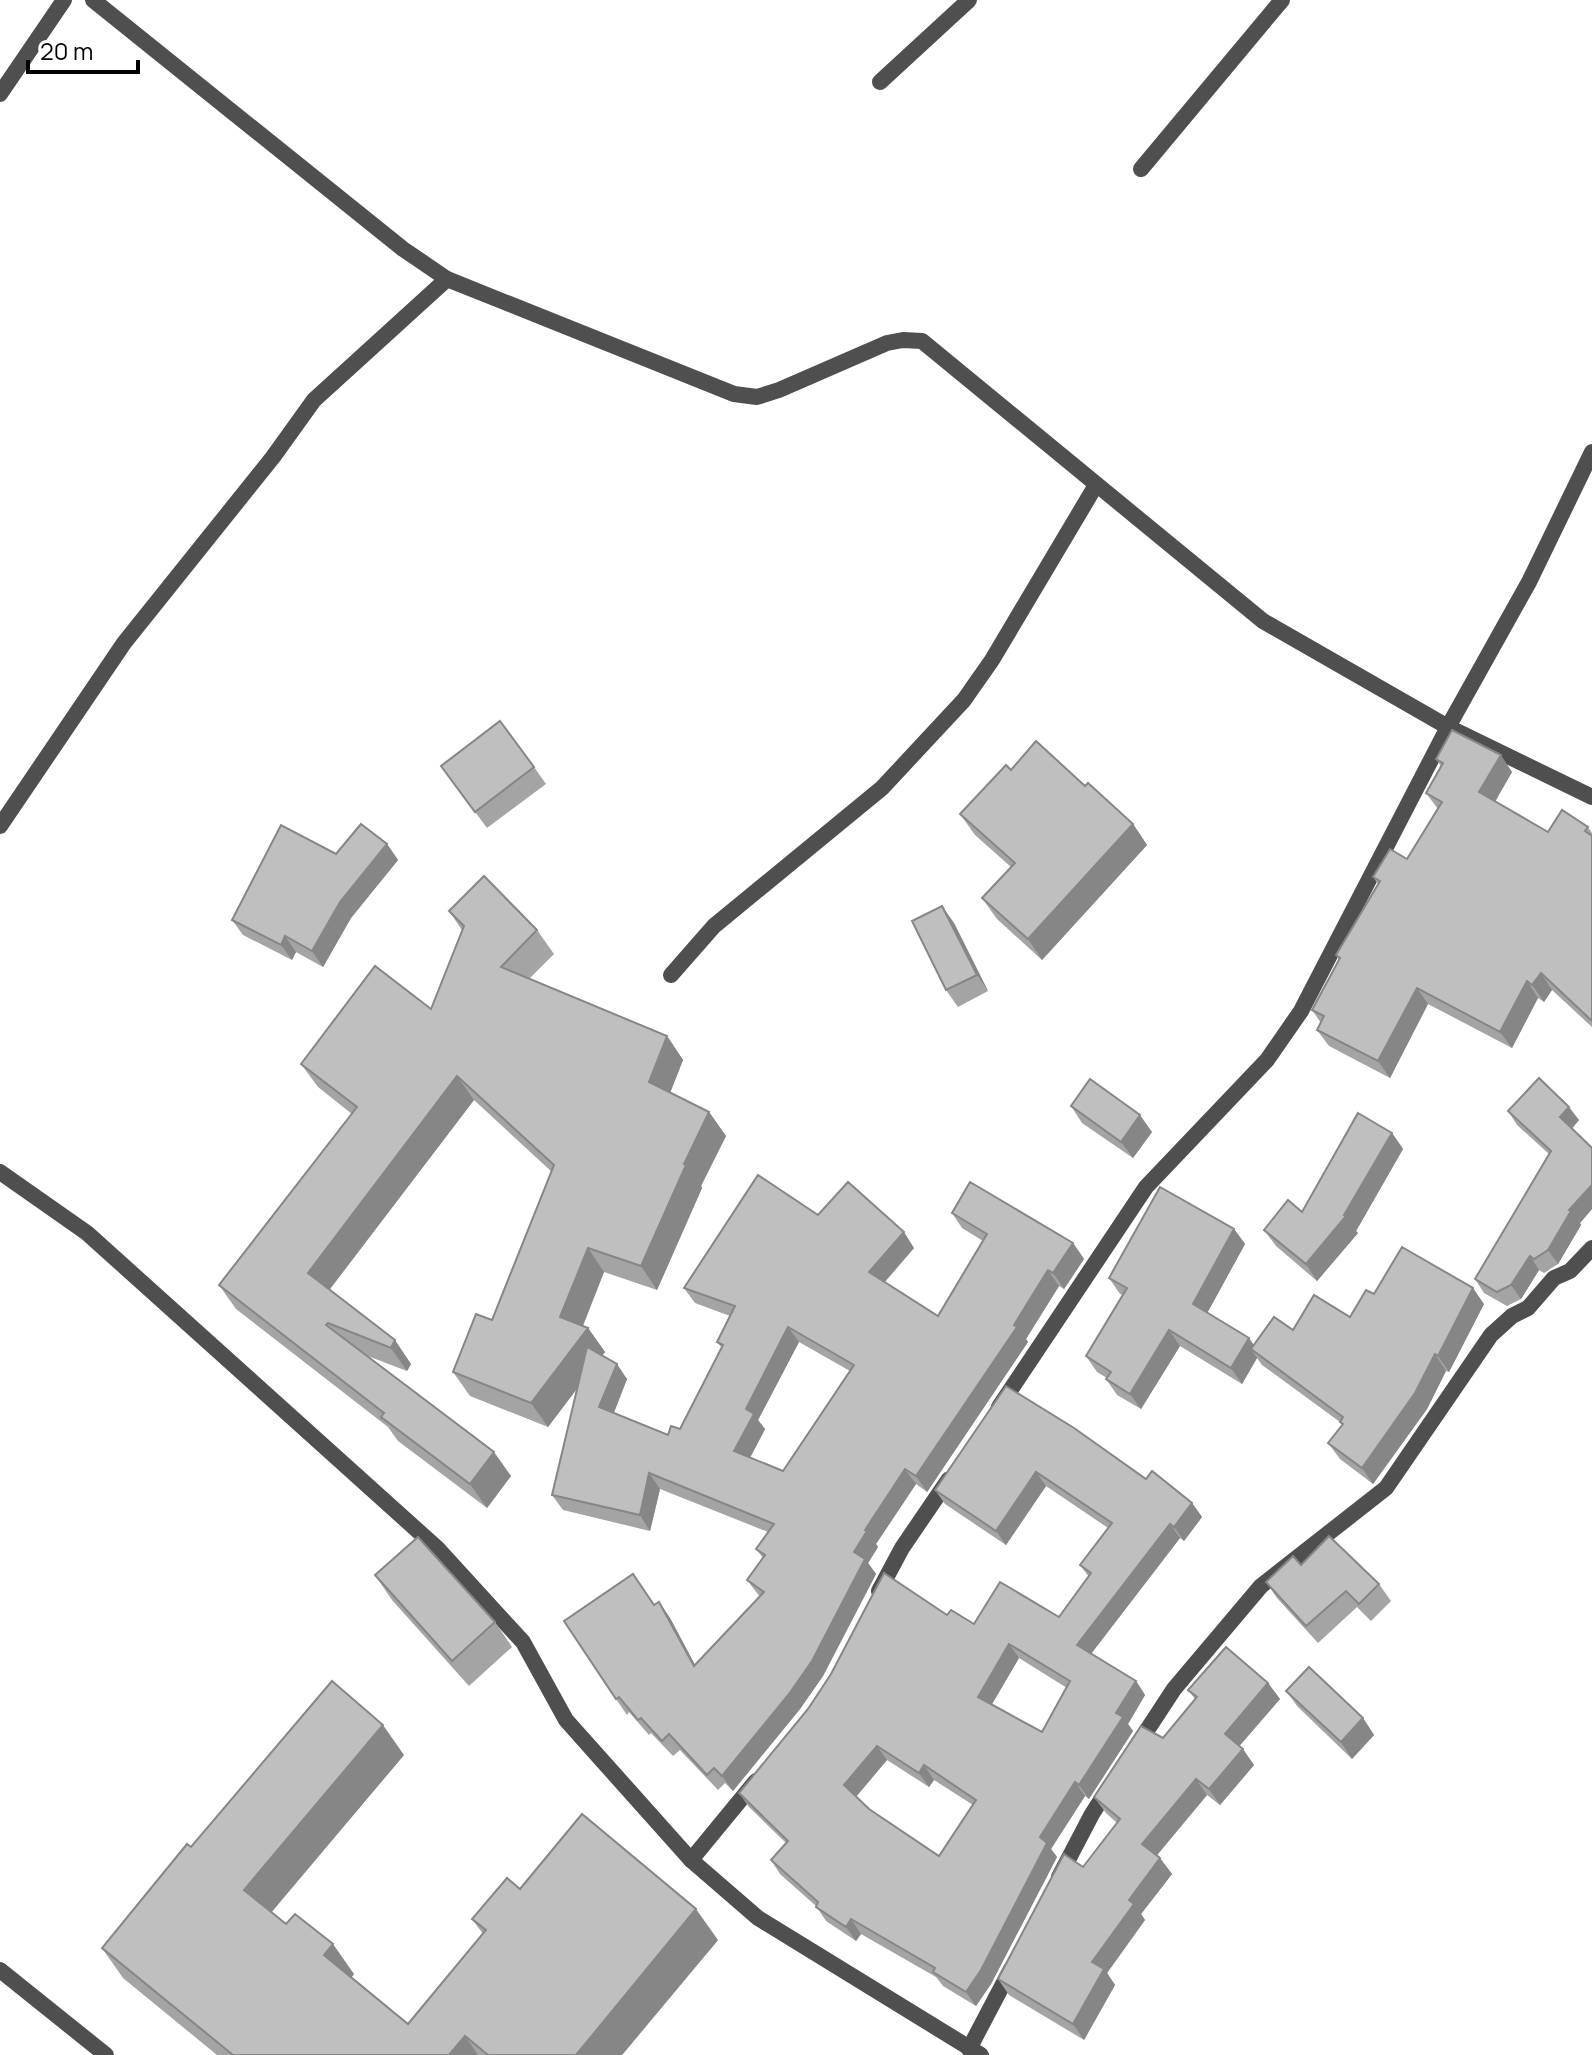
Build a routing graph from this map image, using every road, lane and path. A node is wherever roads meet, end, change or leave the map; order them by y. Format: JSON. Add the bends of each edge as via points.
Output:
{"nodes":[{"id":1,"x":64,"y":0,"type":"edge"},
{"id":2,"x":93,"y":0,"type":"edge"},
{"id":3,"x":969,"y":0,"type":"edge"},
{"id":4,"x":1282,"y":0,"type":"edge"},
{"id":5,"x":880,"y":82,"type":"dead end"},
{"id":6,"x":0,"y":94,"type":"edge"},
{"id":7,"x":1141,"y":169,"type":"dead end"},
{"id":8,"x":447,"y":279,"type":"junction"},
{"id":9,"x":1592,"y":452,"type":"edge"},
{"id":10,"x":1096,"y":485,"type":"junction"},
{"id":11,"x":1448,"y":727,"type":"junction"},
{"id":12,"x":1592,"y":797,"type":"edge"},
{"id":13,"x":0,"y":826,"type":"edge"},
{"id":14,"x":671,"y":975,"type":"dead end"},
{"id":15,"x":0,"y":1172,"type":"edge"},
{"id":16,"x":1592,"y":1248,"type":"edge"},
{"id":17,"x":988,"y":1422,"type":"edge"},
{"id":18,"x":962,"y":1460,"type":"edge"},
{"id":19,"x":874,"y":1602,"type":"edge"},
{"id":20,"x":770,"y":1764,"type":"edge"},
{"id":21,"x":691,"y":1860,"type":"junction"},
{"id":22,"x":1053,"y":1889,"type":"edge"},
{"id":23,"x":1018,"y":1955,"type":"edge"},
{"id":24,"x":0,"y":1970,"type":"edge"},
{"id":25,"x":975,"y":2052,"type":"edge"},
{"id":26,"x":106,"y":2055,"type":"edge"}],
"edges":[{"from":1,"to":6,"type":"street"},
{"from":2,"to":8,"type":"street"},
{"from":3,"to":5,"type":"street"},
{"from":4,"to":7,"type":"street"},
{"from":8,"to":10,"type":"street","via":[[734,394],[757,397],[887,343],[922,341]]},
{"from":8,"to":13,"type":"street","via":[[314,400],[124,643]]},
{"from":9,"to":11,"type":"street","via":[[1529,582]]},
{"from":10,"to":11,"type":"street","via":[[1263,621]]},
{"from":10,"to":14,"type":"street","via":[[964,700],[882,788],[714,926]]},
{"from":11,"to":12,"type":"street"},
{"from":11,"to":17,"type":"street","via":[[1301,1011],[1267,1060],[1146,1187]]},
{"from":15,"to":21,"type":"street","via":[[87,1233],[437,1548],[523,1642],[566,1720]]},
{"from":16,"to":22,"type":"street","via":[[1491,1335],[1386,1488],[1261,1586],[1241,1608],[1174,1689],[1092,1814]]},
{"from":18,"to":19,"type":"street","via":[[902,1548]]},
{"from":20,"to":21,"type":"street"},
{"from":21,"to":25,"type":"street","via":[[758,1918]]},
{"from":23,"to":25,"type":"street"},
{"from":24,"to":26,"type":"street"}]}
